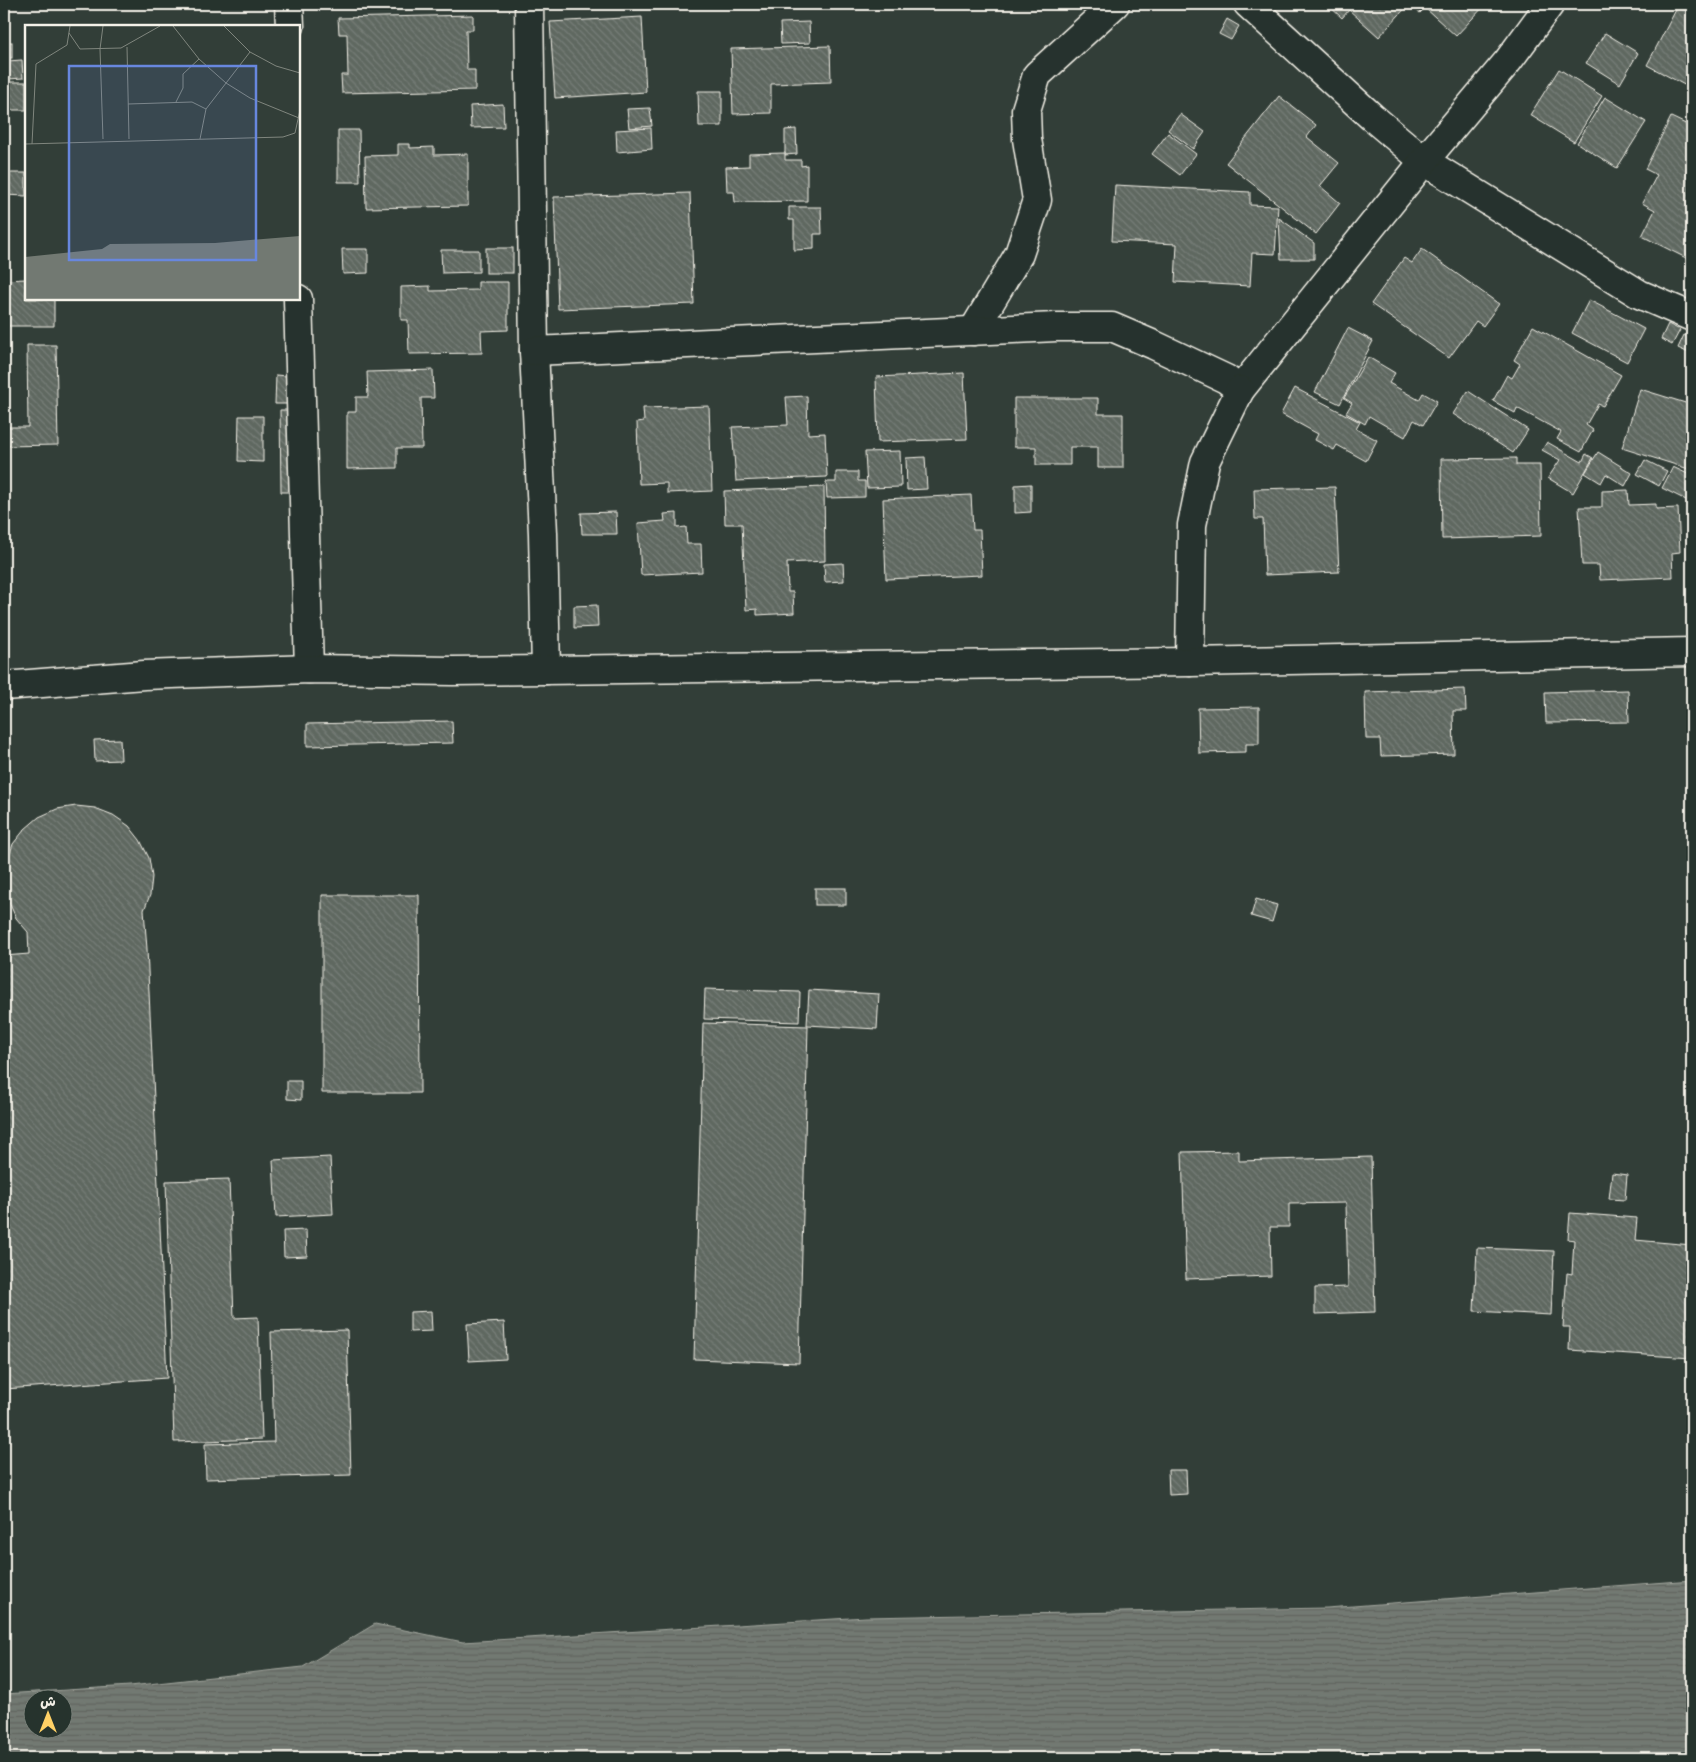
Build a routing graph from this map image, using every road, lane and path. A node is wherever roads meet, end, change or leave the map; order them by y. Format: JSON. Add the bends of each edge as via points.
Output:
{"nodes":[{"id":1,"x":289,"y":4,"type":"edge"},
{"id":2,"x":529,"y":4,"type":"edge"},
{"id":3,"x":1115,"y":4,"type":"edge"},
{"id":4,"x":1248,"y":4,"type":"edge"},
{"id":5,"x":1550,"y":4,"type":"edge"},
{"id":6,"x":290,"y":25,"type":"edge"},
{"id":7,"x":1424,"y":162,"type":"junction"},
{"id":8,"x":298,"y":300,"type":"edge"},
{"id":9,"x":1692,"y":318,"type":"edge"},
{"id":10,"x":973,"y":331,"type":"junction"},
{"id":11,"x":534,"y":351,"type":"junction"},
{"id":12,"x":1240,"y":390,"type":"junction"},
{"id":13,"x":1692,"y":652,"type":"edge"},
{"id":14,"x":1190,"y":662,"type":"junction"},
{"id":15,"x":309,"y":669,"type":"junction"},
{"id":16,"x":546,"y":670,"type":"junction"},
{"id":17,"x":4,"y":686,"type":"edge"}],
"edges":[{"from":1,"to":6,"type":"street"},
{"from":2,"to":11,"type":"street"},
{"from":3,"to":10,"type":"street","via":[[1036,75],[1026,110],[1036,200],[1019,254]]},
{"from":4,"to":7,"type":"street"},
{"from":5,"to":7,"type":"street","via":[[1508,61]]},
{"from":7,"to":9,"type":"street","via":[[1640,294]]},
{"from":7,"to":12,"type":"street"},
{"from":8,"to":15,"type":"street"},
{"from":10,"to":11,"type":"street"},
{"from":10,"to":12,"type":"street","via":[[1112,327],[1226,379]]},
{"from":11,"to":16,"type":"street"},
{"from":12,"to":14,"type":"street","via":[[1205,462],[1192,525]]},
{"from":13,"to":14,"type":"street"},
{"from":14,"to":16,"type":"street"},
{"from":15,"to":16,"type":"street"},
{"from":15,"to":17,"type":"street","via":[[144,675]]}]}
